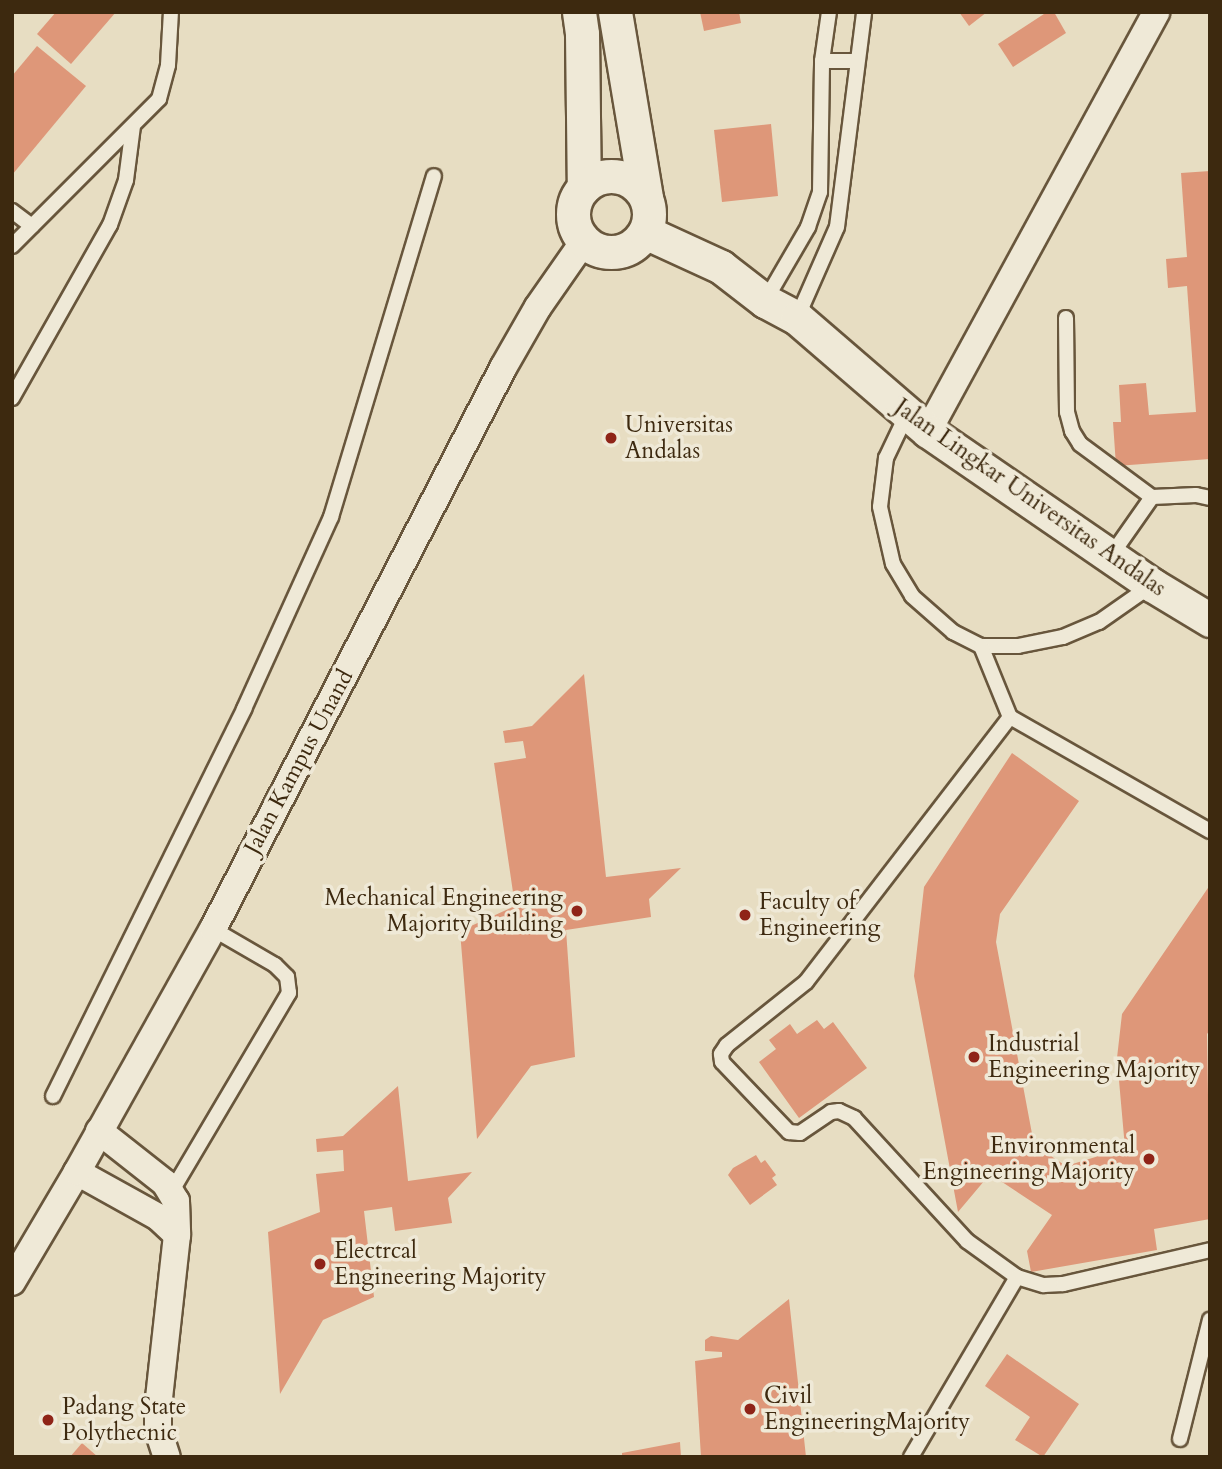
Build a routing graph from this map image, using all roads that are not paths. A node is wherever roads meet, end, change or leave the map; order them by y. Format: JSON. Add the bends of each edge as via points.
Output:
{"nodes":[{"id":1,"x":171,"y":12,"type":"edge"},
{"id":2,"x":579,"y":12,"type":"edge"},
{"id":3,"x":615,"y":12,"type":"edge"},
{"id":4,"x":829,"y":12,"type":"edge"},
{"id":5,"x":864,"y":12,"type":"edge"},
{"id":6,"x":1156,"y":12,"type":"edge"},
{"id":7,"x":822,"y":61,"type":"junction"},
{"id":8,"x":856,"y":61,"type":"junction"},
{"id":9,"x":133,"y":126,"type":"junction"},
{"id":10,"x":434,"y":176,"type":"dead end"},
{"id":11,"x":584,"y":187,"type":"junction"},
{"id":12,"x":820,"y":192,"type":"junction"},
{"id":13,"x":844,"y":195,"type":"junction"},
{"id":14,"x":646,"y":197,"type":"junction"},
{"id":15,"x":12,"y":211,"type":"edge"},
{"id":16,"x":32,"y":226,"type":"junction"},
{"id":17,"x":645,"y":232,"type":"junction"},
{"id":18,"x":584,"y":241,"type":"junction"},
{"id":19,"x":12,"y":246,"type":"edge"},
{"id":20,"x":765,"y":301,"type":"junction"},
{"id":21,"x":797,"y":318,"type":"junction"},
{"id":22,"x":1066,"y":318,"type":"dead end"},
{"id":23,"x":12,"y":398,"type":"edge"},
{"id":24,"x":917,"y":422,"type":"junction"},
{"id":25,"x":1152,"y":497,"type":"junction"},
{"id":26,"x":1210,"y":498,"type":"edge"},
{"id":27,"x":1111,"y":557,"type":"junction"},
{"id":28,"x":1152,"y":586,"type":"junction"},
{"id":29,"x":1210,"y":620,"type":"edge"},
{"id":30,"x":981,"y":646,"type":"junction"},
{"id":31,"x":1010,"y":717,"type":"junction"},
{"id":32,"x":1210,"y":831,"type":"edge"},
{"id":33,"x":213,"y":929,"type":"junction"},
{"id":34,"x":53,"y":1096,"type":"dead end"},
{"id":35,"x":99,"y":1131,"type":"junction"},
{"id":36,"x":77,"y":1172,"type":"junction"},
{"id":37,"x":172,"y":1191,"type":"junction"},
{"id":38,"x":158,"y":1217,"type":"junction"},
{"id":39,"x":177,"y":1236,"type":"junction"},
{"id":40,"x":1210,"y":1250,"type":"edge"},
{"id":41,"x":1017,"y":1277,"type":"junction"},
{"id":42,"x":12,"y":1282,"type":"edge"},
{"id":43,"x":1210,"y":1320,"type":"edge"},
{"id":44,"x":1180,"y":1439,"type":"dead end"},
{"id":45,"x":167,"y":1457,"type":"edge"},
{"id":46,"x":911,"y":1457,"type":"edge"}],
"edges":[{"from":1,"to":9,"type":"lane","via":[[168,65],[159,99]]},
{"from":2,"to":11,"type":"street"},
{"from":3,"to":14,"type":"street"},
{"from":4,"to":7,"type":"lane"},
{"from":5,"to":8,"type":"lane"},
{"from":6,"to":24,"type":"street"},
{"from":7,"to":8,"type":"lane"},
{"from":7,"to":12,"type":"lane"},
{"from":8,"to":13,"type":"lane"},
{"from":9,"to":16,"type":"lane"},
{"from":9,"to":23,"type":"lane","via":[[126,180],[110,225]]},
{"from":10,"to":34,"type":"lane","via":[[331,517],[244,709]]},
{"from":11,"to":14,"type":"street","via":[[606,176],[618,176],[639,187]]},
{"from":11,"to":18,"type":"street","via":[[573,208],[573,220]]},
{"from":12,"to":13,"type":"lane"},
{"from":12,"to":20,"type":"lane","via":[[808,227]]},
{"from":13,"to":21,"type":"lane","via":[[826,258]]},
{"from":14,"to":17,"type":"street","via":[[650,208]]},
{"from":15,"to":16,"type":"lane"},
{"from":16,"to":19,"type":"lane"},
{"from":17,"to":18,"type":"street","via":[[617,253],[593,248]]},
{"from":17,"to":20,"type":"street","name":"Jalan Lingkar Universitas Andalas","via":[[721,267]]},
{"from":18,"to":33,"type":"street","name":"Jalan Kampus Unand","via":[[503,368]]},
{"from":20,"to":21,"type":"street","name":"Jalan Lingkar Universitas Andalas"},
{"from":21,"to":24,"type":"street","name":"Jalan Lingkar Universitas Andalas"},
{"from":22,"to":25,"type":"lane","via":[[1072,432],[1080,444]]},
{"from":24,"to":27,"type":"street","name":"Jalan Lingkar Universitas Andalas"},
{"from":24,"to":30,"type":"lane","via":[[886,458],[880,507],[893,564],[912,596],[953,632]]},
{"from":25,"to":26,"type":"lane"},
{"from":25,"to":27,"type":"lane"},
{"from":27,"to":28,"type":"street","name":"Jalan Lingkar Universitas Andalas"},
{"from":28,"to":29,"type":"street","name":"Jalan Lingkar Universitas Andalas"},
{"from":28,"to":30,"type":"lane","via":[[1100,622],[1063,637],[1018,646]]},
{"from":30,"to":31,"type":"lane"},
{"from":31,"to":32,"type":"lane"},
{"from":31,"to":41,"type":"lane","via":[[806,982],[727,1045],[722,1062],[789,1132],[800,1133],[831,1112],[853,1118],[967,1241]]},
{"from":33,"to":35,"type":"street","name":"Jalan Kampus Unand"},
{"from":33,"to":37,"type":"lane","via":[[275,965],[287,977],[289,993]]},
{"from":35,"to":36,"type":"street","name":"Jalan Kampus Unand"},
{"from":35,"to":37,"type":"street"},
{"from":36,"to":38,"type":"street"},
{"from":36,"to":42,"type":"street","name":"Jalan Kampus Unand"},
{"from":37,"to":38,"type":"lane"},
{"from":37,"to":39,"type":"street"},
{"from":38,"to":39,"type":"street"},
{"from":39,"to":45,"type":"street","via":[[158,1406],[158,1430]]},
{"from":40,"to":41,"type":"lane","via":[[1063,1284],[1044,1285]]},
{"from":41,"to":46,"type":"lane"},
{"from":43,"to":44,"type":"lane"}]}
